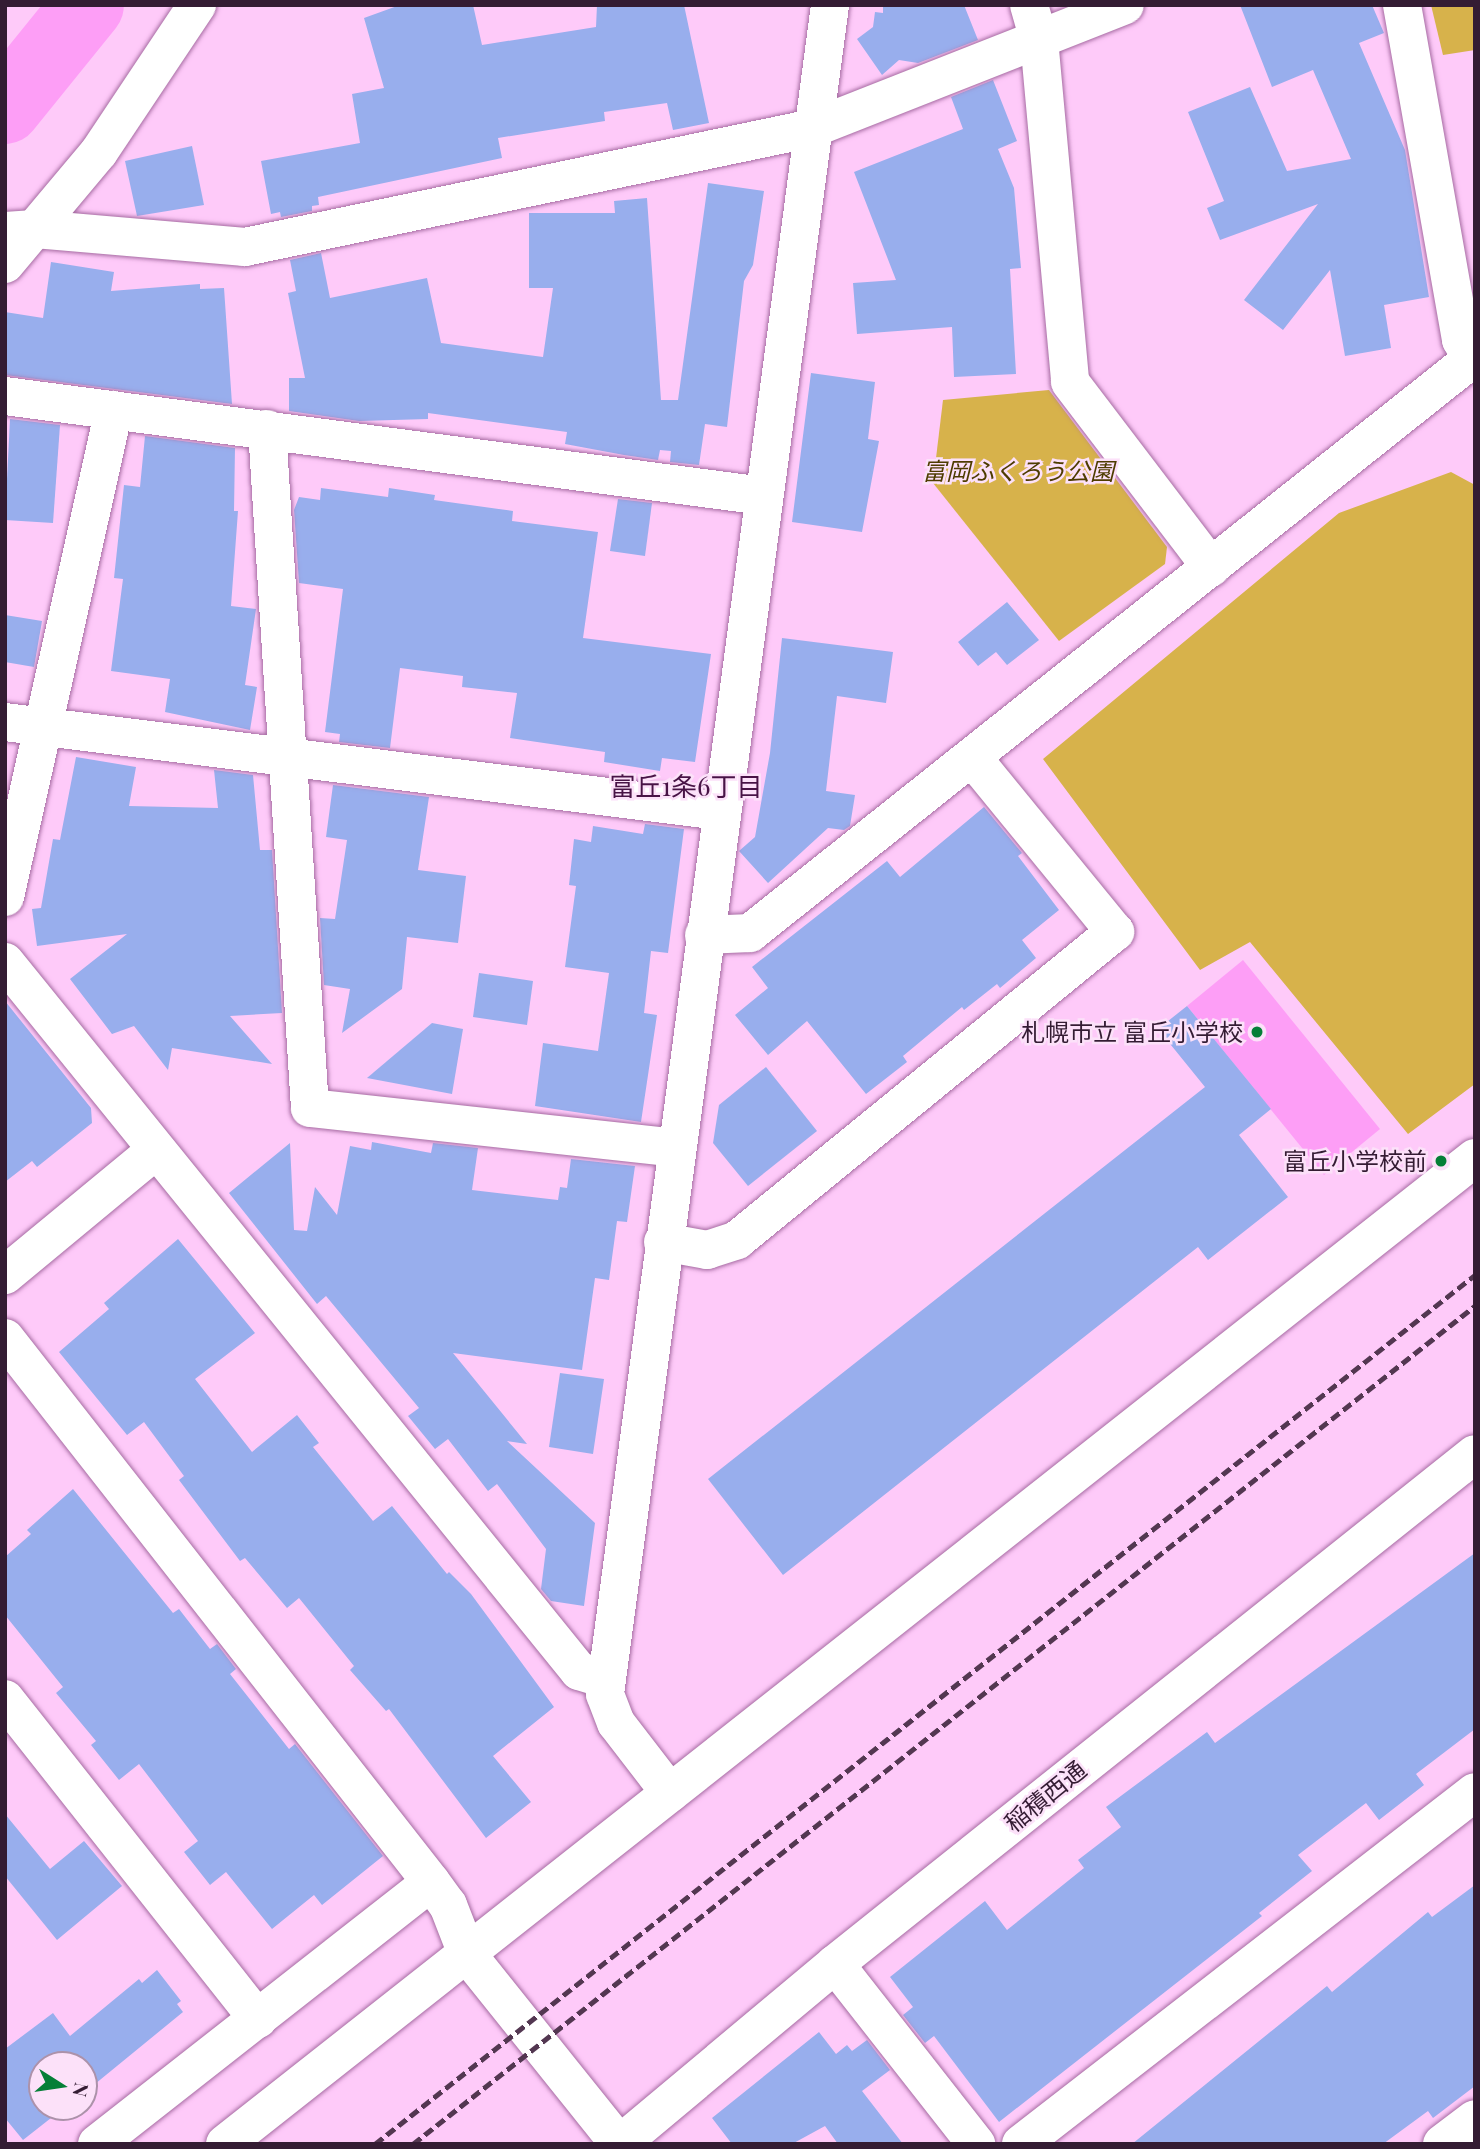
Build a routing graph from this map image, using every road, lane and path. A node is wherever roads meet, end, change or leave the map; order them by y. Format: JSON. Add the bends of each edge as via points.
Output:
{"nodes":[{"id":1,"x":197,"y":5,"type":"edge"},
{"id":2,"x":830,"y":5,"type":"edge"},
{"id":3,"x":1125,"y":5,"type":"edge"},
{"id":4,"x":1402,"y":5,"type":"edge"},
{"id":5,"x":1034,"y":22,"type":"edge"},
{"id":6,"x":813,"y":128,"type":"junction"},
{"id":7,"x":20,"y":230,"type":"edge"},
{"id":8,"x":5,"y":264,"type":"edge"},
{"id":9,"x":1474,"y":361,"type":"edge"},
{"id":10,"x":5,"y":396,"type":"edge"},
{"id":11,"x":114,"y":410,"type":"junction"},
{"id":12,"x":267,"y":429,"type":"junction"},
{"id":13,"x":764,"y":496,"type":"junction"},
{"id":14,"x":1211,"y":567,"type":"junction"},
{"id":15,"x":5,"y":722,"type":"edge"},
{"id":16,"x":43,"y":726,"type":"junction"},
{"id":17,"x":288,"y":755,"type":"junction"},
{"id":18,"x":972,"y":757,"type":"junction"},
{"id":19,"x":721,"y":811,"type":"junction"},
{"id":20,"x":5,"y":897,"type":"edge"},
{"id":21,"x":705,"y":935,"type":"junction"},
{"id":22,"x":5,"y":962,"type":"edge"},
{"id":23,"x":676,"y":1148,"type":"junction"},
{"id":24,"x":156,"y":1150,"type":"junction"},
{"id":25,"x":1475,"y":1158,"type":"edge"},
{"id":26,"x":663,"y":1242,"type":"junction"},
{"id":27,"x":5,"y":1275,"type":"edge"},
{"id":28,"x":5,"y":1338,"type":"edge"},
{"id":29,"x":1475,"y":1454,"type":"edge"},
{"id":30,"x":607,"y":1679,"type":"junction"},
{"id":31,"x":5,"y":1699,"type":"edge"},
{"id":32,"x":1475,"y":1792,"type":"edge"},
{"id":33,"x":670,"y":1793,"type":"junction"},
{"id":34,"x":431,"y":1882,"type":"junction"},
{"id":35,"x":467,"y":1954,"type":"junction"},
{"id":36,"x":835,"y":1964,"type":"junction"},
{"id":37,"x":258,"y":2019,"type":"junction"},
{"id":38,"x":1475,"y":2119,"type":"edge"},
{"id":39,"x":97,"y":2144,"type":"edge"},
{"id":40,"x":225,"y":2144,"type":"edge"},
{"id":41,"x":619,"y":2144,"type":"edge"},
{"id":42,"x":976,"y":2144,"type":"edge"},
{"id":43,"x":1021,"y":2144,"type":"edge"},
{"id":44,"x":1442,"y":2144,"type":"edge"}],
"edges":[{"from":1,"to":7,"type":"street","via":[[99,152]]},
{"from":2,"to":6,"type":"street"},
{"from":3,"to":5,"type":"street"},
{"from":4,"to":9,"type":"street","via":[[1461,340]]},
{"from":5,"to":6,"type":"street"},
{"from":5,"to":14,"type":"street","via":[[1070,382]]},
{"from":6,"to":7,"type":"street","via":[[245,247]]},
{"from":6,"to":13,"type":"street"},
{"from":7,"to":8,"type":"street"},
{"from":9,"to":14,"type":"street"},
{"from":10,"to":11,"type":"street"},
{"from":11,"to":12,"type":"street"},
{"from":11,"to":16,"type":"street"},
{"from":12,"to":13,"type":"street"},
{"from":12,"to":17,"type":"street"},
{"from":13,"to":19,"type":"street"},
{"from":14,"to":18,"type":"street"},
{"from":15,"to":16,"type":"street"},
{"from":16,"to":17,"type":"street"},
{"from":16,"to":20,"type":"street"},
{"from":17,"to":19,"type":"street"},
{"from":17,"to":23,"type":"street","via":[[310,1108]]},
{"from":18,"to":21,"type":"street","via":[[750,933]]},
{"from":18,"to":26,"type":"street","via":[[1115,932],[737,1240],[707,1250]]},
{"from":19,"to":21,"type":"street"},
{"from":21,"to":23,"type":"street"},
{"from":22,"to":24,"type":"street"},
{"from":23,"to":26,"type":"street"},
{"from":24,"to":27,"type":"street"},
{"from":24,"to":30,"type":"street","via":[[579,1671]]},
{"from":25,"to":33,"type":"street"},
{"from":26,"to":30,"type":"street"},
{"from":28,"to":34,"type":"street"},
{"from":29,"to":36,"type":"street","name":"稲積西通"},
{"from":30,"to":33,"type":"street","via":[[605,1694],[616,1723]]},
{"from":31,"to":37,"type":"street"},
{"from":32,"to":43,"type":"street"},
{"from":33,"to":35,"type":"street"},
{"from":34,"to":35,"type":"street","via":[[448,1905]]},
{"from":34,"to":37,"type":"street"},
{"from":35,"to":40,"type":"street"},
{"from":35,"to":41,"type":"street"},
{"from":36,"to":41,"type":"street","name":"稲積西通"},
{"from":36,"to":42,"type":"street"},
{"from":37,"to":39,"type":"street"},
{"from":38,"to":44,"type":"street"}]}
